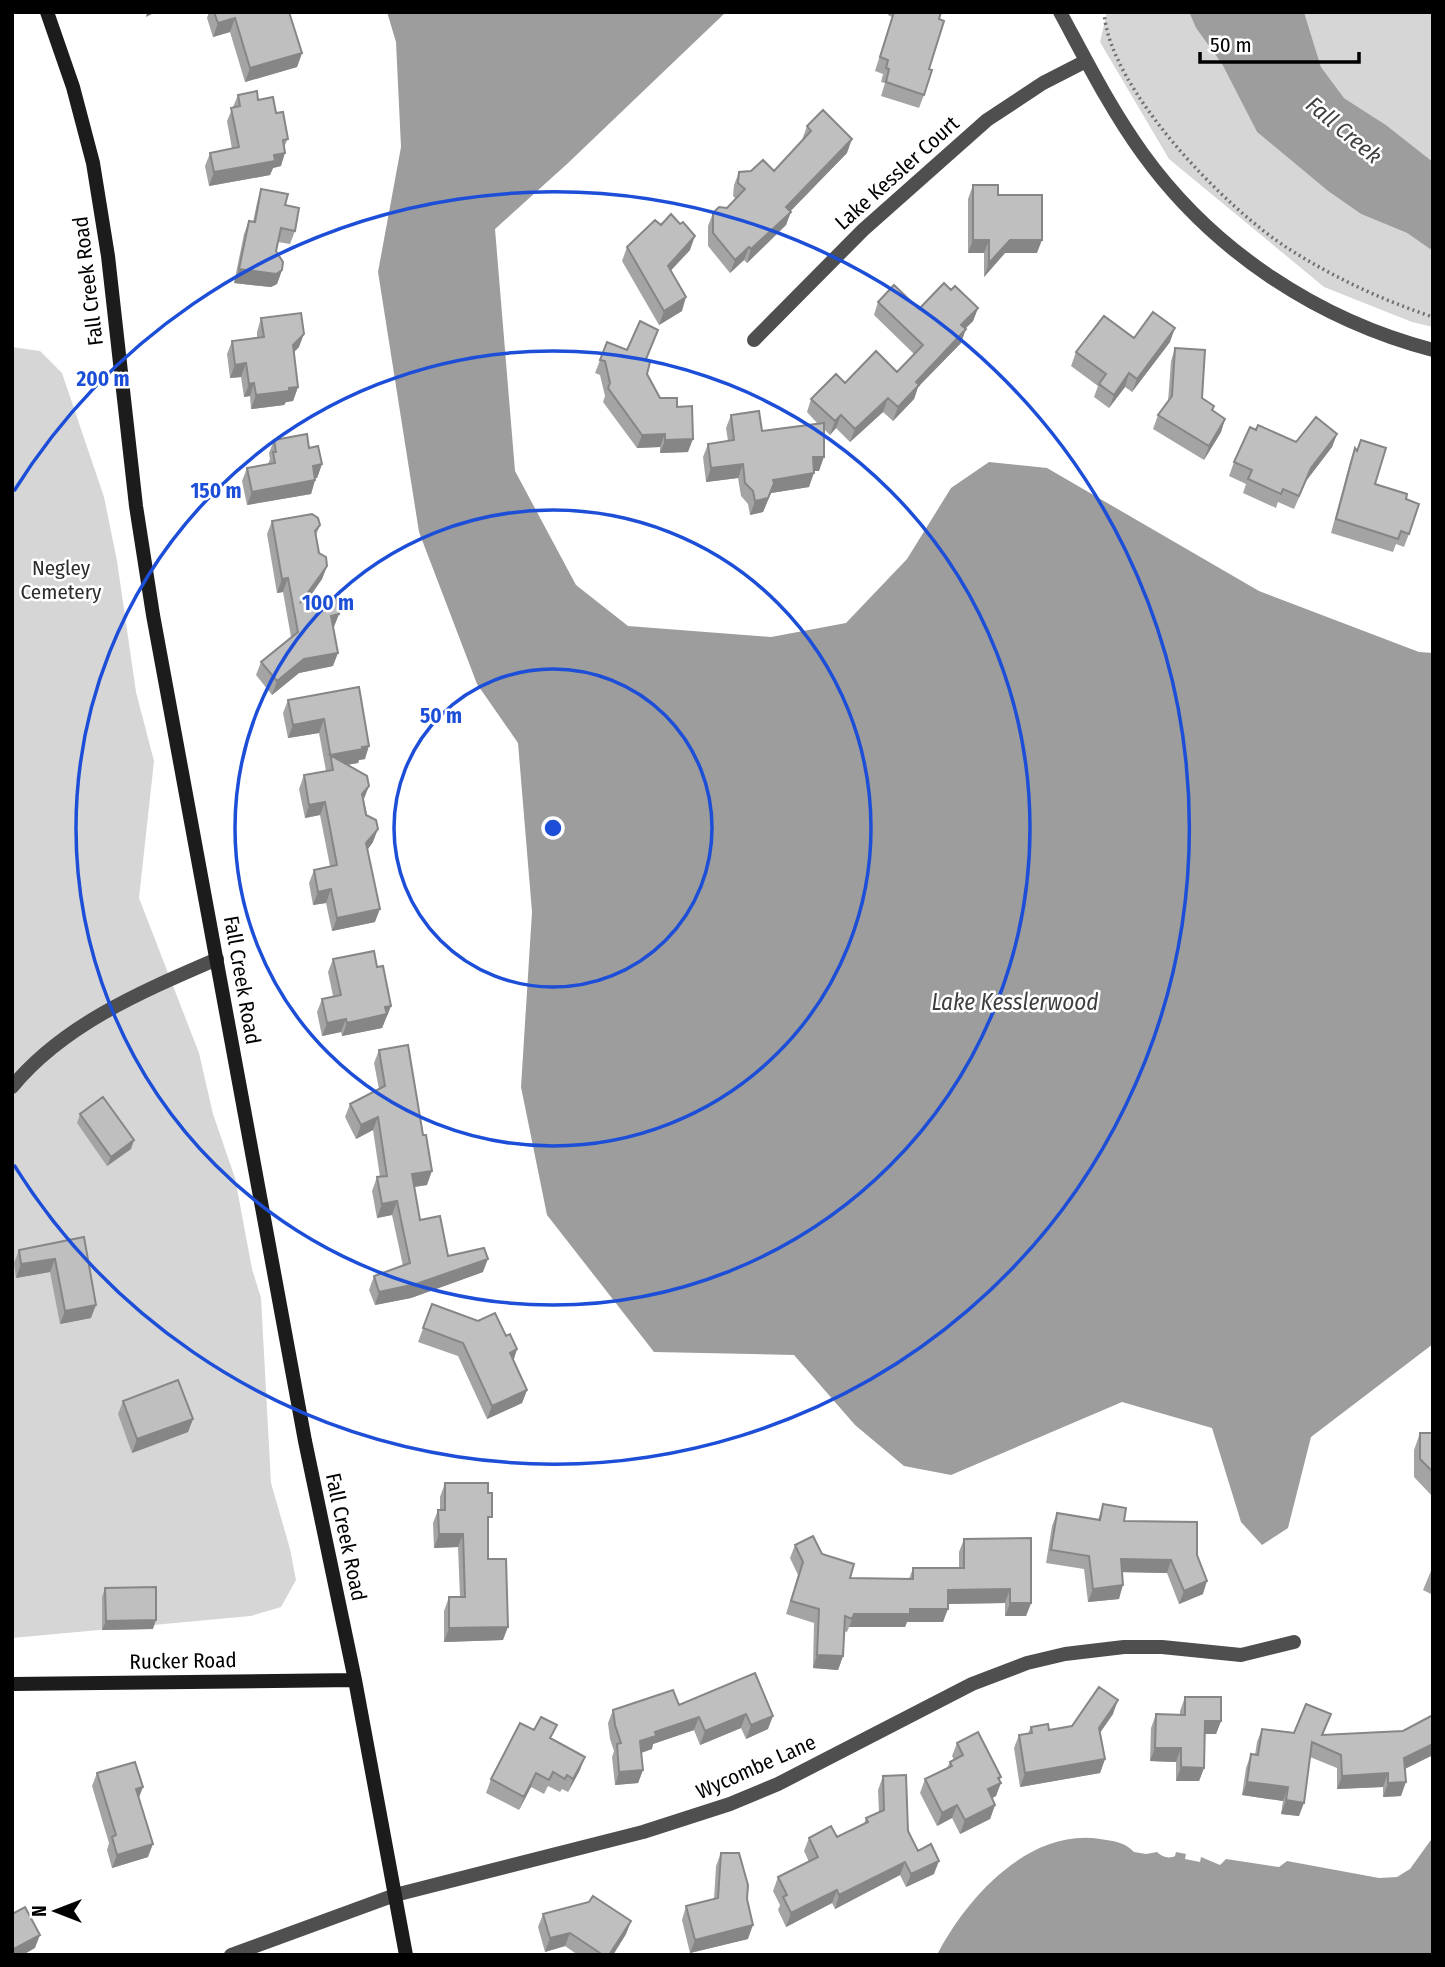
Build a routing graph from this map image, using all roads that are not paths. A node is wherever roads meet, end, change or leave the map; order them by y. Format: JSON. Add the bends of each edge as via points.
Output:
{"nodes":[{"id":1,"x":47,"y":12,"type":"edge"},
{"id":2,"x":1059,"y":12,"type":"edge"},
{"id":3,"x":1086,"y":61,"type":"junction"},
{"id":4,"x":754,"y":340,"type":"dead end"},
{"id":5,"x":1433,"y":350,"type":"edge"},
{"id":6,"x":217,"y":959,"type":"junction"},
{"id":7,"x":12,"y":1087,"type":"edge"},
{"id":8,"x":1294,"y":1642,"type":"dead end"},
{"id":9,"x":355,"y":1680,"type":"junction"},
{"id":10,"x":12,"y":1684,"type":"edge"},
{"id":11,"x":395,"y":1895,"type":"junction"},
{"id":12,"x":231,"y":1955,"type":"edge"},
{"id":13,"x":406,"y":1955,"type":"edge"}],
"edges":[{"from":1,"to":6,"type":"main road","name":"Fall Creek Road","via":[[79,106],[97,187],[144,563]]},
{"from":2,"to":3,"type":"street"},
{"from":3,"to":4,"type":"street","name":"Lake Kessler Court","via":[[987,120],[863,230]]},
{"from":3,"to":5,"type":"street","via":[[1144,156],[1224,242],[1322,308]]},
{"from":6,"to":7,"type":"street","via":[[83,1025],[42,1055]]},
{"from":6,"to":9,"type":"main road","name":"Fall Creek Road","via":[[303,1429]]},
{"from":8,"to":11,"type":"street","name":"Wycombe Lane","via":[[1241,1655],[1124,1647],[1027,1663],[972,1684],[778,1784],[720,1807],[643,1832]]},
{"from":9,"to":10,"type":"main road","name":"Rucker Road"},
{"from":9,"to":11,"type":"main road","name":"Fall Creek Road"},
{"from":11,"to":12,"type":"street","name":"Wycombe Lane"},
{"from":11,"to":13,"type":"main road","name":"Fall Creek Road"}]}
